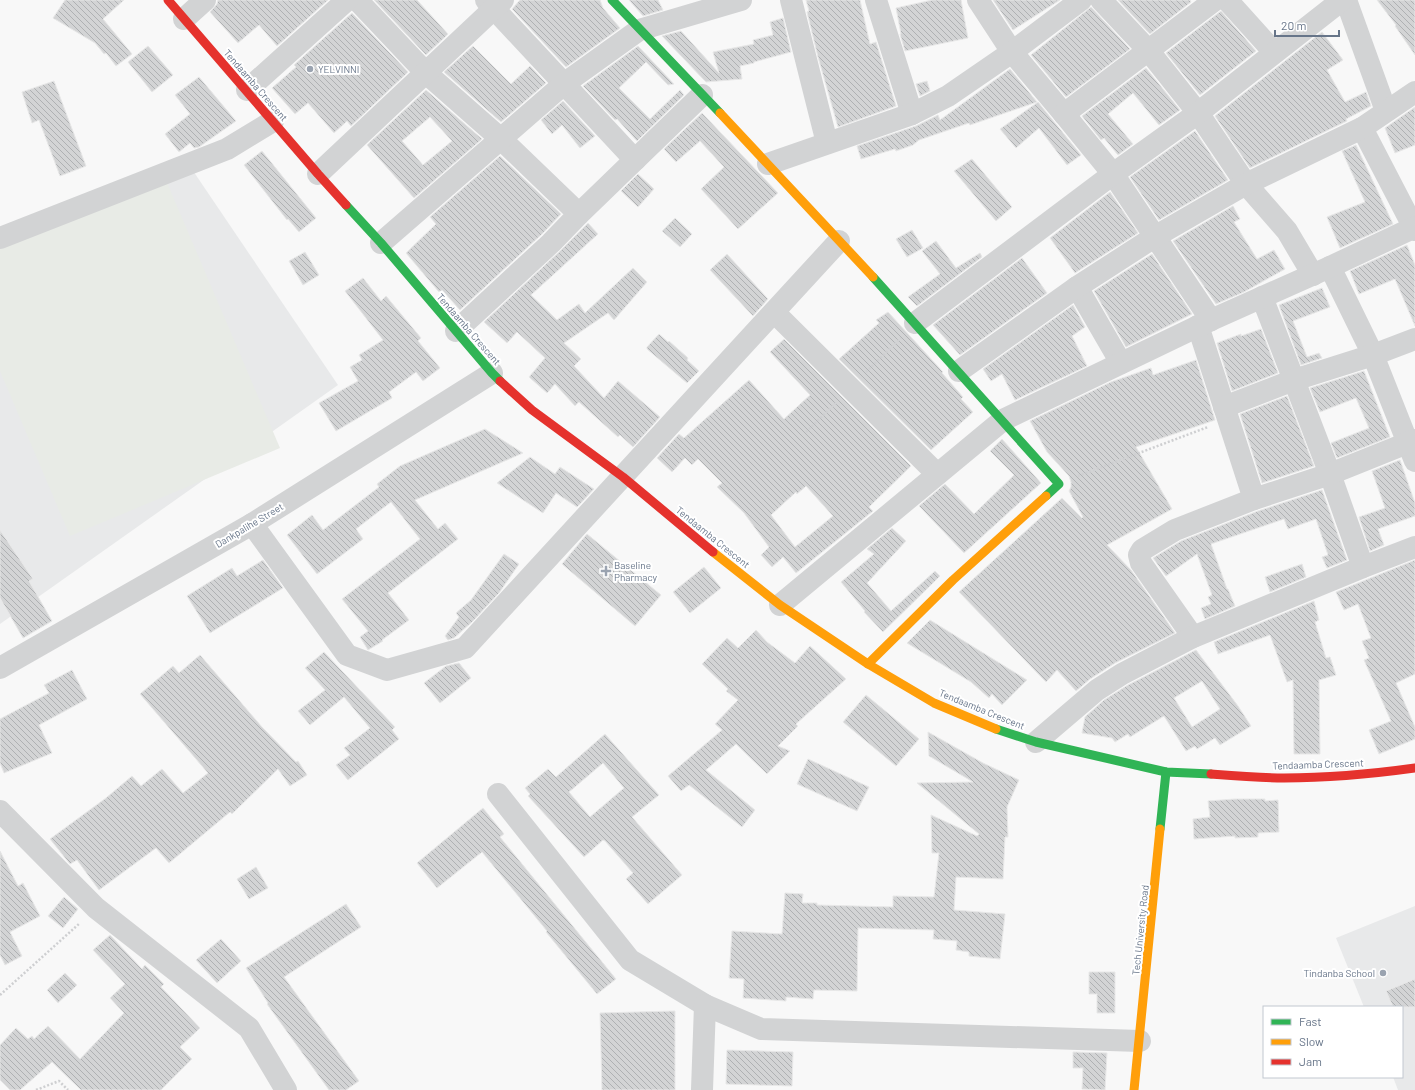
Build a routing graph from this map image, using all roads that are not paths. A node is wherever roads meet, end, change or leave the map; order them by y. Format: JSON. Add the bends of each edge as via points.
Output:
{"nodes":[{"id":1,"x":168,"y":0,"type":"edge"},
{"id":2,"x":205,"y":0,"type":"edge"},
{"id":3,"x":347,"y":0,"type":"edge"},
{"id":4,"x":357,"y":0,"type":"edge"},
{"id":5,"x":612,"y":0,"type":"edge"},
{"id":6,"x":741,"y":0,"type":"edge"},
{"id":7,"x":791,"y":0,"type":"edge"},
{"id":8,"x":876,"y":0,"type":"edge"},
{"id":9,"x":978,"y":0,"type":"edge"},
{"id":10,"x":1081,"y":0,"type":"edge"},
{"id":11,"x":1100,"y":0,"type":"edge"},
{"id":12,"x":1215,"y":0,"type":"edge"},
{"id":13,"x":1227,"y":0,"type":"edge"},
{"id":14,"x":1342,"y":0,"type":"edge"},
{"id":15,"x":1346,"y":0,"type":"edge"},
{"id":16,"x":494,"y":3,"type":"edge"},
{"id":17,"x":184,"y":19,"type":"junction"},
{"id":18,"x":639,"y":30,"type":"junction"},
{"id":19,"x":1148,"y":50,"type":"junction"},
{"id":20,"x":1012,"y":52,"type":"junction"},
{"id":21,"x":1274,"y":52,"type":"junction"},
{"id":22,"x":426,"y":72,"type":"junction"},
{"id":23,"x":565,"y":84,"type":"junction"},
{"id":24,"x":247,"y":90,"type":"junction"},
{"id":25,"x":1415,"y":92,"type":"edge"},
{"id":26,"x":702,"y":95,"type":"junction"},
{"id":27,"x":1386,"y":111,"type":"junction"},
{"id":28,"x":1198,"y":113,"type":"junction"},
{"id":29,"x":912,"y":114,"type":"junction"},
{"id":30,"x":1064,"y":114,"type":"junction"},
{"id":31,"x":273,"y":121,"type":"junction"},
{"id":32,"x":1362,"y":128,"type":"junction"},
{"id":33,"x":501,"y":139,"type":"junction"},
{"id":34,"x":827,"y":143,"type":"junction"},
{"id":35,"x":635,"y":160,"type":"junction"},
{"id":36,"x":768,"y":164,"type":"junction"},
{"id":37,"x":318,"y":174,"type":"junction"},
{"id":38,"x":1112,"y":174,"type":"junction"},
{"id":39,"x":1246,"y":184,"type":"junction"},
{"id":40,"x":579,"y":214,"type":"junction"},
{"id":41,"x":1415,"y":228,"type":"edge"},
{"id":42,"x":1156,"y":236,"type":"junction"},
{"id":43,"x":0,"y":238,"type":"edge"},
{"id":44,"x":839,"y":241,"type":"junction"},
{"id":45,"x":381,"y":243,"type":"junction"},
{"id":46,"x":1321,"y":271,"type":"junction"},
{"id":47,"x":1077,"y":287,"type":"junction"},
{"id":48,"x":1262,"y":298,"type":"junction"},
{"id":49,"x":774,"y":312,"type":"junction"},
{"id":50,"x":915,"y":323,"type":"junction"},
{"id":51,"x":1204,"y":323,"type":"junction"},
{"id":52,"x":456,"y":331,"type":"junction"},
{"id":53,"x":1415,"y":339,"type":"edge"},
{"id":54,"x":1373,"y":355,"type":"junction"},
{"id":55,"x":1121,"y":363,"type":"junction"},
{"id":56,"x":959,"y":371,"type":"junction"},
{"id":57,"x":492,"y":373,"type":"junction"},
{"id":58,"x":1294,"y":380,"type":"junction"},
{"id":59,"x":1226,"y":413,"type":"junction"},
{"id":60,"x":1003,"y":420,"type":"junction"},
{"id":61,"x":1412,"y":448,"type":"edge"},
{"id":62,"x":937,"y":474,"type":"junction"},
{"id":63,"x":1330,"y":474,"type":"junction"},
{"id":64,"x":622,"y":477,"type":"junction"},
{"id":65,"x":1254,"y":499,"type":"junction"},
{"id":66,"x":252,"y":524,"type":"junction"},
{"id":67,"x":1415,"y":548,"type":"edge"},
{"id":68,"x":1363,"y":567,"type":"junction"},
{"id":69,"x":780,"y":605,"type":"junction"},
{"id":70,"x":1193,"y":636,"type":"junction"},
{"id":71,"x":868,"y":664,"type":"junction"},
{"id":72,"x":0,"y":668,"type":"edge"},
{"id":73,"x":1036,"y":742,"type":"junction"},
{"id":74,"x":1415,"y":768,"type":"edge"},
{"id":75,"x":1166,"y":772,"type":"junction"},
{"id":76,"x":498,"y":794,"type":"dead end"},
{"id":77,"x":0,"y":811,"type":"edge"},
{"id":78,"x":706,"y":1005,"type":"junction"},
{"id":79,"x":1140,"y":1041,"type":"junction"},
{"id":80,"x":286,"y":1090,"type":"edge"},
{"id":81,"x":702,"y":1090,"type":"edge"},
{"id":82,"x":1134,"y":1090,"type":"edge"}],
"edges":[{"from":1,"to":17,"type":"street","name":"Tendaamba Crescent"},
{"from":2,"to":17,"type":"street"},
{"from":3,"to":24,"type":"street"},
{"from":4,"to":22,"type":"street"},
{"from":5,"to":18,"type":"street"},
{"from":6,"to":18,"type":"street"},
{"from":7,"to":34,"type":"street"},
{"from":8,"to":29,"type":"street"},
{"from":9,"to":20,"type":"street"},
{"from":10,"to":20,"type":"street"},
{"from":11,"to":19,"type":"street"},
{"from":12,"to":19,"type":"street"},
{"from":13,"to":21,"type":"street"},
{"from":14,"to":21,"type":"street"},
{"from":15,"to":27,"type":"street"},
{"from":16,"to":22,"type":"street"},
{"from":16,"to":23,"type":"street"},
{"from":17,"to":24,"type":"street","name":"Tendaamba Crescent"},
{"from":18,"to":23,"type":"street"},
{"from":18,"to":26,"type":"street"},
{"from":19,"to":28,"type":"street"},
{"from":19,"to":30,"type":"street"},
{"from":20,"to":29,"type":"street","via":[[948,96]]},
{"from":20,"to":30,"type":"street"},
{"from":21,"to":28,"type":"street"},
{"from":22,"to":33,"type":"street"},
{"from":22,"to":37,"type":"street"},
{"from":23,"to":33,"type":"street"},
{"from":23,"to":35,"type":"street"},
{"from":24,"to":31,"type":"street","name":"Tendaamba Crescent"},
{"from":25,"to":27,"type":"street"},
{"from":26,"to":35,"type":"street"},
{"from":26,"to":36,"type":"street"},
{"from":27,"to":32,"type":"street"},
{"from":28,"to":38,"type":"street"},
{"from":28,"to":39,"type":"street"},
{"from":29,"to":34,"type":"street"},
{"from":30,"to":38,"type":"street"},
{"from":31,"to":37,"type":"street","name":"Tendaamba Crescent"},
{"from":31,"to":43,"type":"street","via":[[227,150]]},
{"from":32,"to":39,"type":"street"},
{"from":32,"to":41,"type":"street"},
{"from":33,"to":40,"type":"street"},
{"from":33,"to":45,"type":"street"},
{"from":34,"to":36,"type":"street"},
{"from":35,"to":40,"type":"street"},
{"from":36,"to":44,"type":"street"},
{"from":37,"to":45,"type":"street","name":"Tendaamba Crescent"},
{"from":38,"to":42,"type":"street"},
{"from":38,"to":50,"type":"street"},
{"from":39,"to":42,"type":"street"},
{"from":39,"to":46,"type":"street"},
{"from":40,"to":52,"type":"street"},
{"from":41,"to":46,"type":"street"},
{"from":42,"to":47,"type":"street"},
{"from":42,"to":51,"type":"street"},
{"from":44,"to":49,"type":"street"},
{"from":44,"to":50,"type":"street"},
{"from":45,"to":52,"type":"street","name":"Tendaamba Crescent"},
{"from":46,"to":48,"type":"street"},
{"from":46,"to":54,"type":"street"},
{"from":47,"to":55,"type":"street"},
{"from":47,"to":56,"type":"street"},
{"from":48,"to":51,"type":"street"},
{"from":48,"to":58,"type":"street"},
{"from":49,"to":62,"type":"street"},
{"from":49,"to":64,"type":"street"},
{"from":50,"to":56,"type":"street"},
{"from":51,"to":55,"type":"street"},
{"from":51,"to":59,"type":"street"},
{"from":52,"to":57,"type":"street","name":"Tendaamba Crescent"},
{"from":53,"to":54,"type":"street"},
{"from":54,"to":58,"type":"street"},
{"from":54,"to":61,"type":"street"},
{"from":55,"to":60,"type":"street"},
{"from":56,"to":60,"type":"street"},
{"from":57,"to":64,"type":"street","name":"Tendaamba Crescent","via":[[532,410]]},
{"from":57,"to":66,"type":"street","name":"Dankpalihe Street"},
{"from":58,"to":59,"type":"street"},
{"from":58,"to":63,"type":"street"},
{"from":59,"to":65,"type":"street"},
{"from":60,"to":62,"type":"street"},
{"from":60,"to":71,"type":"street","via":[[1059,484],[953,580]]},
{"from":61,"to":63,"type":"street"},
{"from":62,"to":69,"type":"street"},
{"from":63,"to":65,"type":"street"},
{"from":63,"to":68,"type":"street"},
{"from":64,"to":66,"type":"street","via":[[465,648],[387,670],[347,654]]},
{"from":64,"to":69,"type":"street","name":"Tendaamba Crescent"},
{"from":65,"to":70,"type":"street","via":[[1175,530],[1142,550],[1141,563]]},
{"from":66,"to":72,"type":"street","name":"Dankpalihe Street"},
{"from":67,"to":68,"type":"street"},
{"from":68,"to":70,"type":"street"},
{"from":69,"to":71,"type":"street","name":"Tendaamba Crescent"},
{"from":70,"to":73,"type":"street","via":[[1098,690]]},
{"from":71,"to":73,"type":"street","name":"Tendaamba Crescent","via":[[934,702],[997,729]]},
{"from":73,"to":75,"type":"street","name":"Tendaamba Crescent"},
{"from":74,"to":75,"type":"street","name":"Tendaamba Crescent","via":[[1374,774],[1306,778]]},
{"from":75,"to":79,"type":"street","name":"Tech University Road"},
{"from":76,"to":78,"type":"street","via":[[630,960]]},
{"from":77,"to":80,"type":"street","via":[[96,908],[249,1028]]},
{"from":78,"to":79,"type":"street","via":[[761,1029]]},
{"from":78,"to":81,"type":"street"},
{"from":79,"to":82,"type":"street","name":"Tech University Road"}]}
